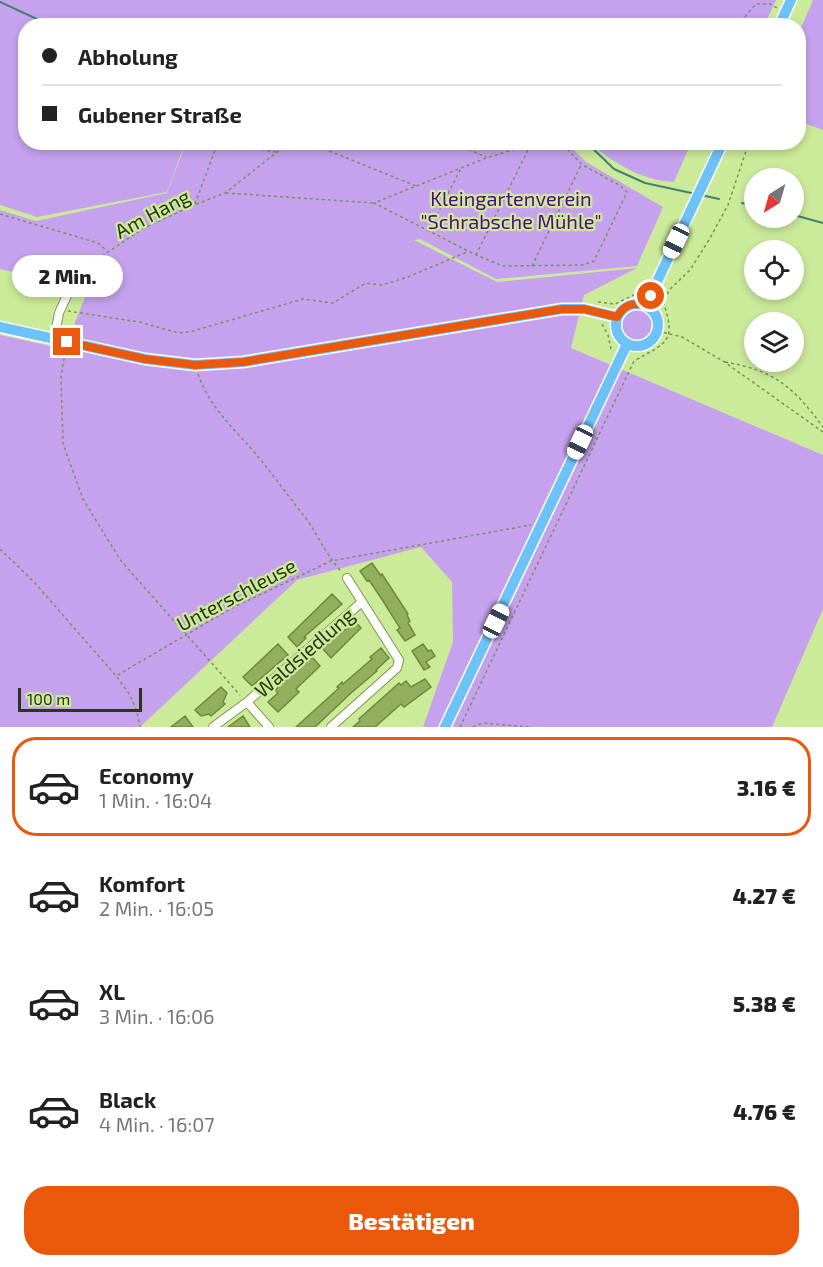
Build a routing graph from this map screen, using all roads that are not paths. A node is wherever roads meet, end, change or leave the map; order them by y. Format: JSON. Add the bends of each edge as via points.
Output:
{"nodes":[{"id":1,"x":791,"y":0,"type":"edge"},
{"id":2,"x":784,"y":18,"type":"edge"},
{"id":3,"x":719,"y":150,"type":"edge"},
{"id":4,"x":70,"y":289,"type":"road end"},
{"id":5,"x":646,"y":305,"type":"junction"},
{"id":6,"x":617,"y":317,"type":"junction"},
{"id":7,"x":0,"y":327,"type":"edge"},
{"id":8,"x":54,"y":339,"type":"junction"},
{"id":9,"x":627,"y":344,"type":"junction"},
{"id":10,"x":347,"y":579,"type":"road end"},
{"id":11,"x":362,"y":602,"type":"junction"},
{"id":12,"x":246,"y":702,"type":"junction"},
{"id":13,"x":213,"y":727,"type":"edge"},
{"id":14,"x":269,"y":727,"type":"edge"},
{"id":15,"x":331,"y":727,"type":"edge"},
{"id":16,"x":445,"y":727,"type":"edge"}],
"edges":[{"from":1,"to":2,"type":"main road"},
{"from":3,"to":5,"type":"main road"},
{"from":4,"to":8,"type":"street"},
{"from":5,"to":6,"type":"main road","via":[[626,306]]},
{"from":5,"to":9,"type":"main road","via":[[657,318],[657,330],[648,343]]},
{"from":6,"to":8,"type":"main road","via":[[584,309],[562,309],[243,362],[195,365],[145,359]]},
{"from":6,"to":9,"type":"main road","via":[[616,332]]},
{"from":7,"to":8,"type":"main road"},
{"from":9,"to":16,"type":"main road"},
{"from":10,"to":11,"type":"street","name":"Waldsiedlung"},
{"from":11,"to":12,"type":"street","name":"Waldsiedlung"},
{"from":11,"to":15,"type":"street","name":"Waldsiedlung","via":[[399,660],[397,668]]},
{"from":12,"to":13,"type":"street","name":"Waldsiedlung"},
{"from":12,"to":14,"type":"street","name":"Waldsiedlung"}]}
